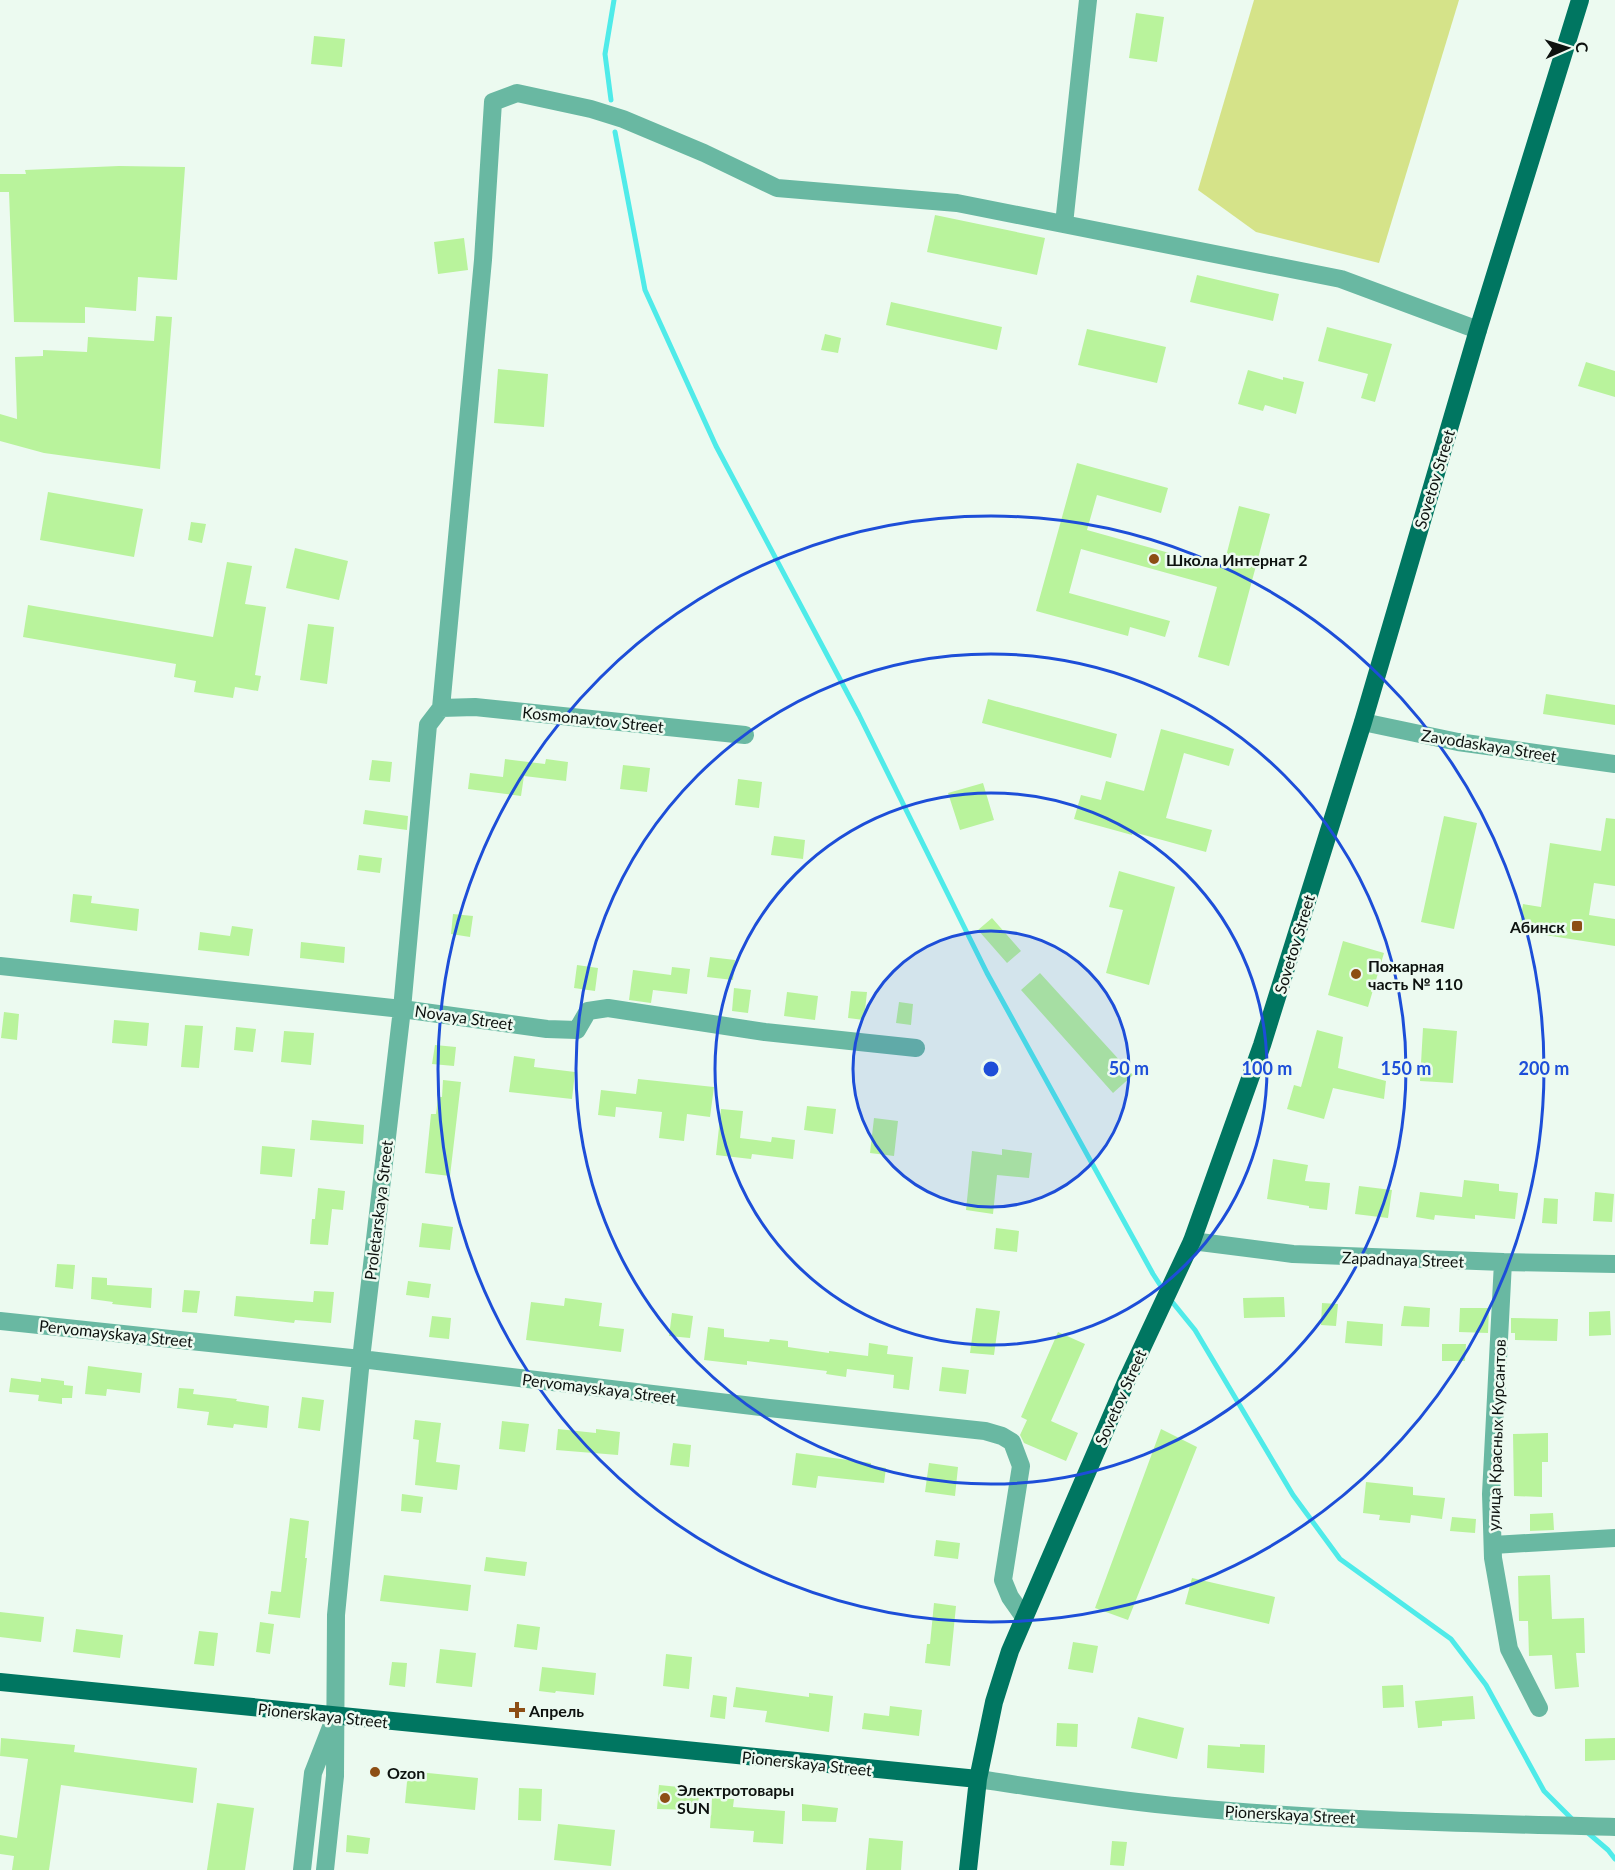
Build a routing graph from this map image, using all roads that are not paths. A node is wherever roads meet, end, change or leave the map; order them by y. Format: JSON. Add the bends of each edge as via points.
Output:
{"nodes":[{"id":1,"x":1088,"y":0,"type":"edge"},
{"id":2,"x":1580,"y":0,"type":"edge"},
{"id":3,"x":1064,"y":224,"type":"junction"},
{"id":4,"x":1478,"y":330,"type":"junction"},
{"id":5,"x":441,"y":708,"type":"junction"},
{"id":6,"x":1363,"y":722,"type":"junction"},
{"id":7,"x":745,"y":735,"type":"dead end"},
{"id":8,"x":1615,"y":764,"type":"edge"},
{"id":9,"x":0,"y":966,"type":"edge"},
{"id":10,"x":402,"y":1009,"type":"junction"},
{"id":11,"x":916,"y":1048,"type":"dead end"},
{"id":12,"x":1192,"y":1241,"type":"junction"},
{"id":13,"x":1503,"y":1262,"type":"junction"},
{"id":14,"x":1615,"y":1264,"type":"edge"},
{"id":15,"x":0,"y":1321,"type":"edge"},
{"id":16,"x":361,"y":1359,"type":"junction"},
{"id":17,"x":1615,"y":1538,"type":"edge"},
{"id":18,"x":1493,"y":1545,"type":"junction"},
{"id":19,"x":1024,"y":1617,"type":"junction"},
{"id":20,"x":0,"y":1682,"type":"edge"},
{"id":21,"x":1539,"y":1708,"type":"dead end"},
{"id":22,"x":334,"y":1717,"type":"junction"},
{"id":23,"x":978,"y":1779,"type":"junction"},
{"id":24,"x":1615,"y":1827,"type":"edge"},
{"id":25,"x":302,"y":1870,"type":"edge"},
{"id":26,"x":326,"y":1870,"type":"edge"},
{"id":27,"x":968,"y":1870,"type":"edge"}],
"edges":[{"from":1,"to":3,"type":"street"},
{"from":2,"to":4,"type":"main road","name":"Sovetov Street"},
{"from":3,"to":4,"type":"street","via":[[1341,279]]},
{"from":3,"to":5,"type":"street","via":[[957,203],[777,188],[704,153],[591,109],[517,93],[493,102],[483,260]]},
{"from":4,"to":6,"type":"main road","name":"Sovetov Street"},
{"from":5,"to":7,"type":"street","name":"Kosmonavtov Street","via":[[475,707]]},
{"from":5,"to":10,"type":"street","name":"Proletarskaya Street","via":[[428,725]]},
{"from":6,"to":8,"type":"street","name":"Zavodaskaya Street","via":[[1458,742]]},
{"from":6,"to":12,"type":"main road","name":"Sovetov Street","via":[[1263,1045]]},
{"from":9,"to":10,"type":"street","name":"Novaya Street"},
{"from":10,"to":11,"type":"street","name":"Novaya Street","via":[[577,1030],[588,1011],[608,1008],[765,1032]]},
{"from":10,"to":16,"type":"street","name":"Proletarskaya Street"},
{"from":12,"to":13,"type":"street","name":"Zapadnaya Street","via":[[1293,1254]]},
{"from":12,"to":19,"type":"main road","name":"Sovetov Street"},
{"from":13,"to":14,"type":"street","name":"Zapadnaya Street"},
{"from":13,"to":18,"type":"street","name":"улица Красных Курсантов","via":[[1491,1494]]},
{"from":15,"to":16,"type":"street","name":"Pervomayskaya Street"},
{"from":16,"to":19,"type":"street","name":"Pervomayskaya Street","via":[[1002,1436],[1012,1442],[1021,1466],[1003,1580]]},
{"from":16,"to":22,"type":"street","name":"Proletarskaya Street","via":[[336,1616]]},
{"from":17,"to":18,"type":"street"},
{"from":18,"to":21,"type":"street","name":"улица Красных Курсантов","via":[[1509,1649]]},
{"from":19,"to":23,"type":"main road","name":"Sovetov Street","via":[[994,1702]]},
{"from":20,"to":22,"type":"main road","name":"Pionerskaya Street"},
{"from":22,"to":23,"type":"main road","name":"Pionerskaya Street"},
{"from":22,"to":25,"type":"street","name":"Proletarskaya Street","via":[[313,1773]]},
{"from":22,"to":26,"type":"street","name":"Proletarskaya Street","via":[[335,1776]]},
{"from":23,"to":24,"type":"street","name":"Pionerskaya Street","via":[[1182,1807],[1268,1814]]},
{"from":23,"to":27,"type":"main road","name":"Sovetov Street"}]}
